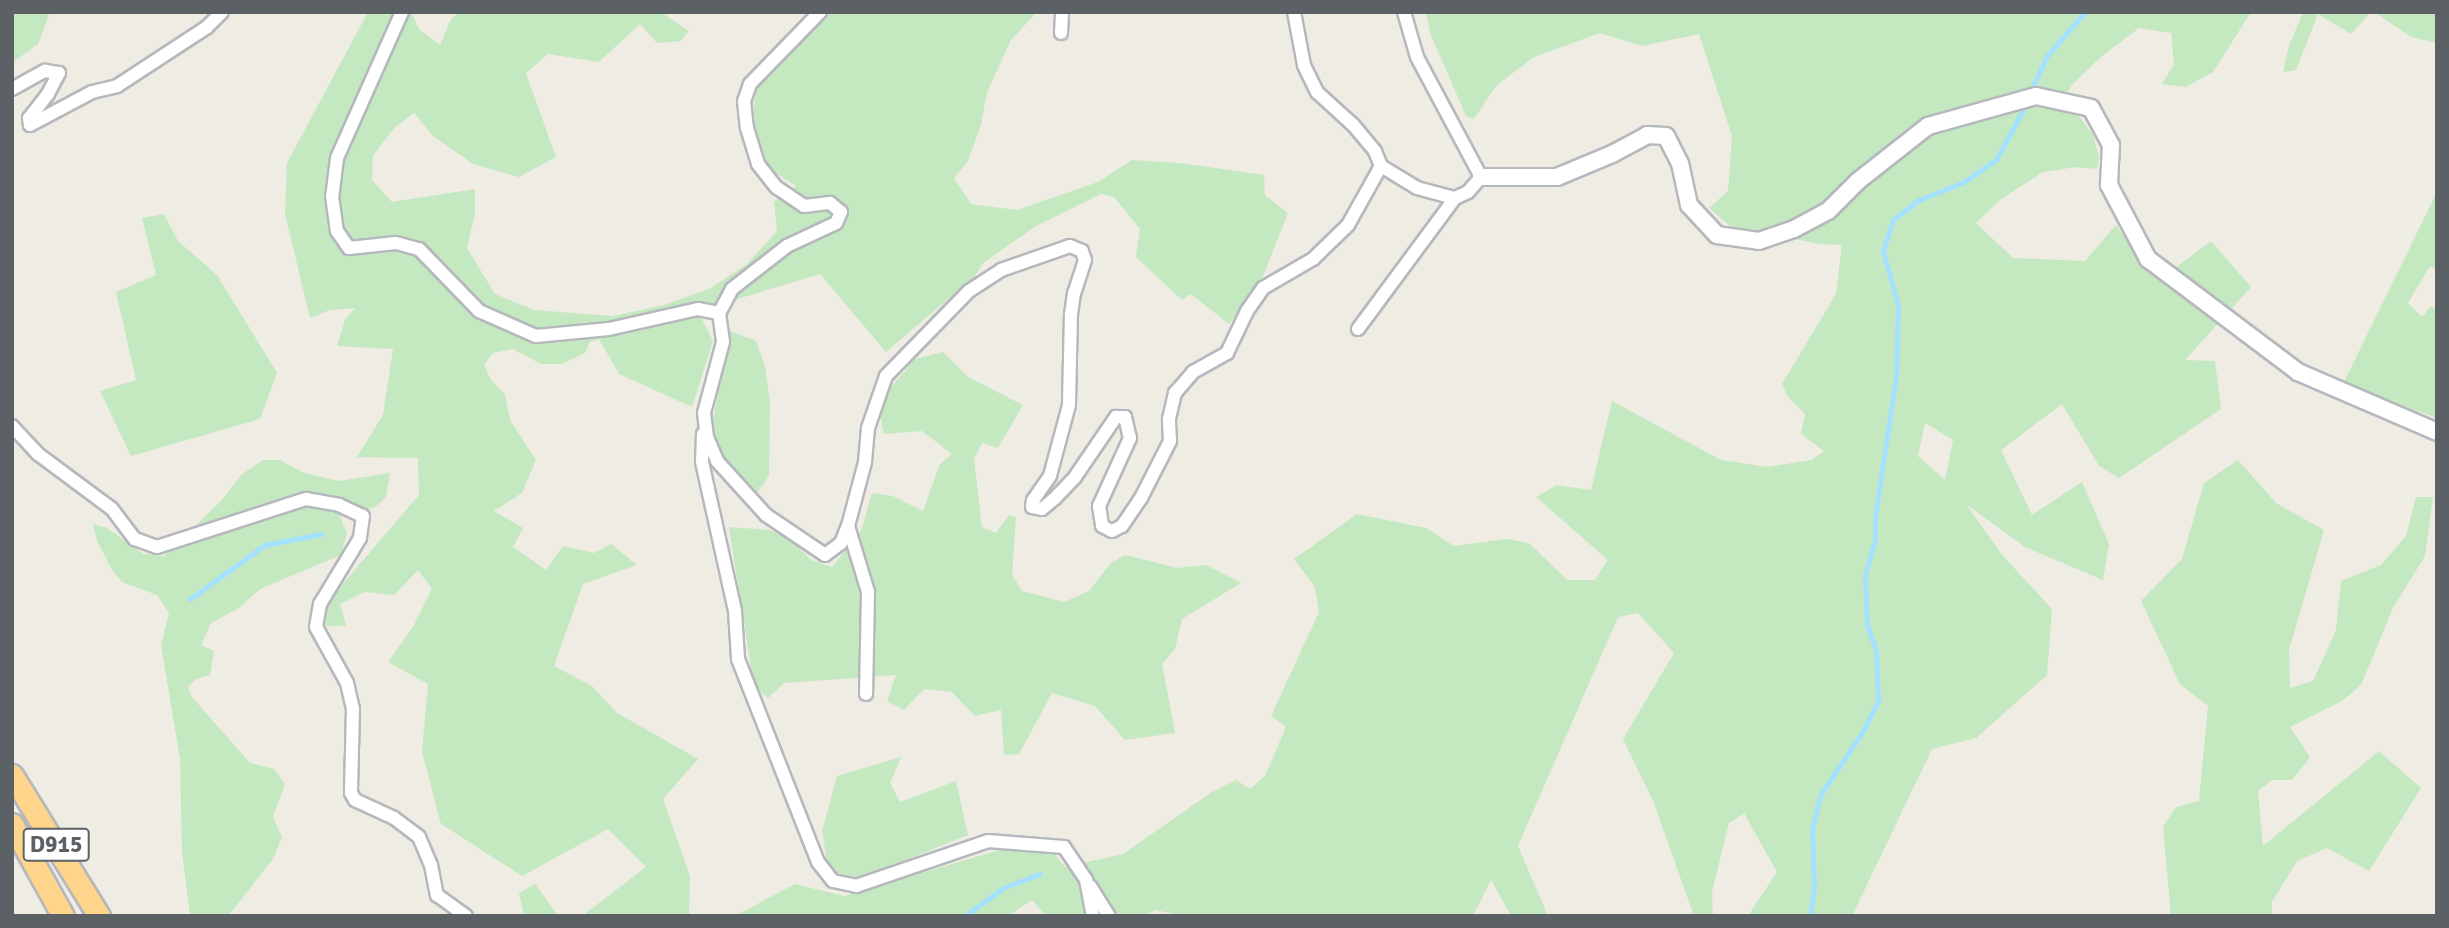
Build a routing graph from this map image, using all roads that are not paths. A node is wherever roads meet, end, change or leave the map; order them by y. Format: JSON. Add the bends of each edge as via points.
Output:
{"nodes":[{"id":1,"x":222,"y":12,"type":"edge"},
{"id":2,"x":402,"y":12,"type":"edge"},
{"id":3,"x":820,"y":12,"type":"edge"},
{"id":4,"x":1062,"y":12,"type":"edge"},
{"id":5,"x":1293,"y":12,"type":"edge"},
{"id":6,"x":1404,"y":12,"type":"edge"},
{"id":7,"x":1061,"y":33,"type":"dead end"},
{"id":8,"x":12,"y":89,"type":"edge"},
{"id":9,"x":1381,"y":166,"type":"junction"},
{"id":10,"x":1481,"y":177,"type":"junction"},
{"id":11,"x":1455,"y":198,"type":"junction"},
{"id":12,"x":719,"y":313,"type":"junction"},
{"id":13,"x":1357,"y":329,"type":"dead end"},
{"id":14,"x":704,"y":413,"type":"junction"},
{"id":15,"x":12,"y":426,"type":"edge"},
{"id":16,"x":2437,"y":432,"type":"edge"},
{"id":17,"x":848,"y":526,"type":"junction"},
{"id":18,"x":866,"y":694,"type":"dead end"},
{"id":19,"x":12,"y":775,"type":"edge"},
{"id":20,"x":12,"y":824,"type":"edge"},
{"id":21,"x":1086,"y":880,"type":"junction"},
{"id":22,"x":63,"y":916,"type":"edge"},
{"id":23,"x":99,"y":916,"type":"edge"},
{"id":24,"x":466,"y":916,"type":"edge"},
{"id":25,"x":1093,"y":916,"type":"edge"},
{"id":26,"x":1110,"y":916,"type":"edge"}],
"edges":[{"from":1,"to":8,"type":"street","via":[[207,27],[117,86],[92,92],[30,125],[29,118],[59,73],[45,71]]},
{"from":2,"to":12,"type":"street","via":[[337,158],[332,196],[337,231],[349,248],[396,243],[419,249],[479,311],[536,336],[609,328],[698,309]]},
{"from":3,"to":12,"type":"street","via":[[750,84],[744,101],[758,164],[776,187],[804,206],[830,203],[841,212],[836,223],[761,264],[732,289]]},
{"from":4,"to":7,"type":"street"},
{"from":5,"to":9,"type":"street","via":[[1304,65],[1317,92],[1352,124],[1375,151]]},
{"from":6,"to":10,"type":"street","via":[[1418,57]]},
{"from":9,"to":11,"type":"street","via":[[1417,188]]},
{"from":9,"to":17,"type":"street","via":[[1348,225],[1313,259],[1263,288],[1227,353],[1193,372],[1175,393],[1170,441],[1122,526],[1112,531],[1102,526],[1099,506],[1130,438],[1125,417],[1116,417],[1055,498],[1042,509],[1032,507],[1050,476],[1069,405],[1071,314],[1085,260],[1082,251],[1070,246],[1001,270],[970,291],[886,376],[867,428],[865,461]]},
{"from":10,"to":11,"type":"street","via":[[1468,192]]},
{"from":10,"to":16,"type":"street","via":[[1557,177],[1647,135],[1666,136],[1680,163],[1689,205],[1717,235],[1759,241],[1828,211],[1858,181],[1928,127],[2036,96],[2091,108],[2111,145],[2109,185],[2148,259],[2298,372]]},
{"from":11,"to":13,"type":"street"},
{"from":12,"to":14,"type":"street","via":[[723,342]]},
{"from":14,"to":17,"type":"street","via":[[717,461],[766,515],[825,555],[841,543]]},
{"from":14,"to":21,"type":"street","via":[[702,462],[733,599],[738,659],[818,862],[833,881],[856,886],[988,841],[1064,847]]},
{"from":15,"to":24,"type":"street","via":[[38,454],[112,509],[135,539],[157,548],[306,499],[339,505],[363,516],[360,538],[320,604],[316,627],[347,682],[353,709],[351,793],[355,800],[394,818],[419,837],[437,895]]},
{"from":17,"to":18,"type":"street","via":[[868,592]]},
{"from":19,"to":23,"type":"highway","number":"D915"},
{"from":20,"to":22,"type":"highway","number":"D915"},
{"from":21,"to":25,"type":"street"},
{"from":21,"to":26,"type":"street"}]}
